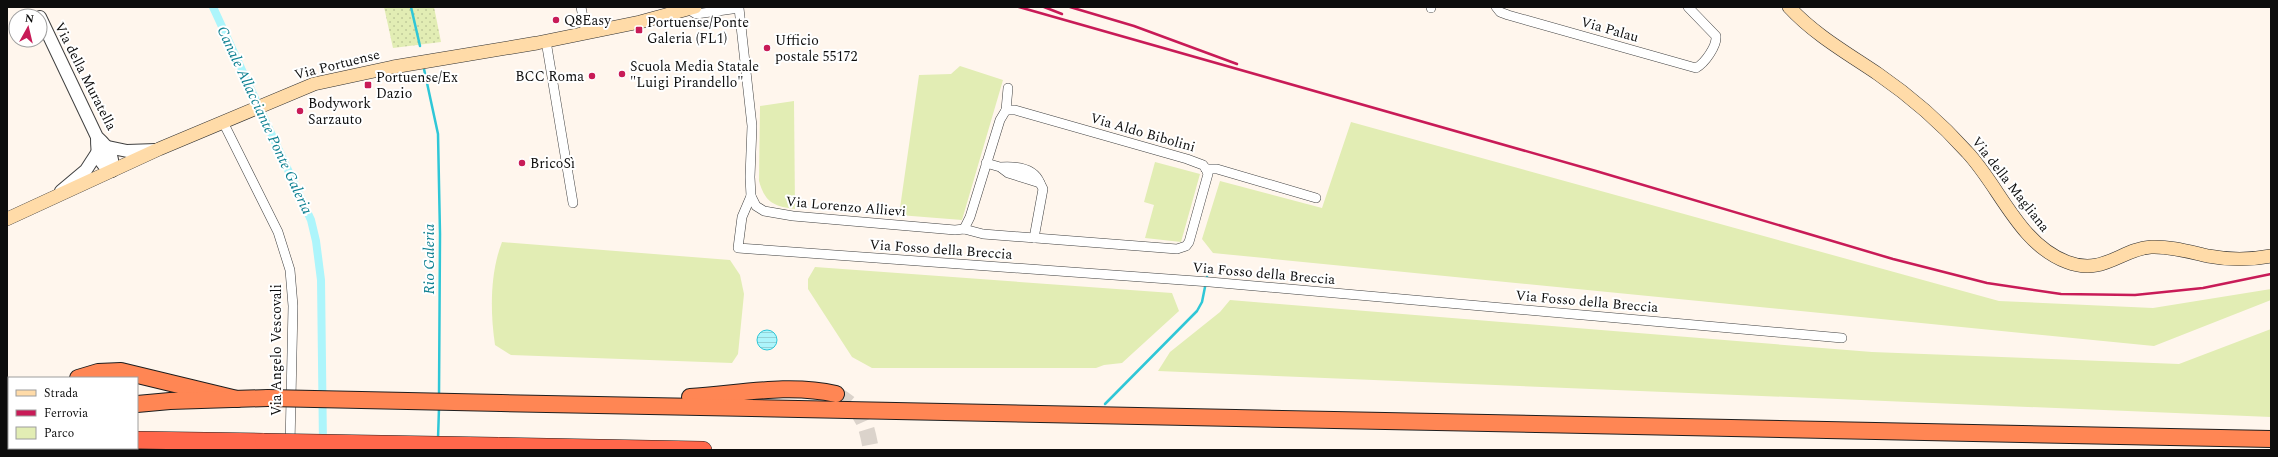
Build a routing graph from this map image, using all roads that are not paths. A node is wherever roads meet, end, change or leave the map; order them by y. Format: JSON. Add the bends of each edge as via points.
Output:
{"nodes":[{"id":1,"x":581,"y":7,"type":"edge"},
{"id":2,"x":1496,"y":7,"type":"edge"},
{"id":3,"x":1688,"y":7,"type":"edge"},
{"id":4,"x":1789,"y":7,"type":"edge"},
{"id":5,"x":692,"y":8,"type":"edge"},
{"id":6,"x":48,"y":33,"type":"edge"},
{"id":7,"x":586,"y":33,"type":"junction"},
{"id":8,"x":546,"y":41,"type":"junction"},
{"id":9,"x":1008,"y":88,"type":"dead end"},
{"id":10,"x":1006,"y":110,"type":"junction"},
{"id":11,"x":223,"y":122,"type":"junction"},
{"id":12,"x":97,"y":137,"type":"junction"},
{"id":13,"x":108,"y":147,"type":"junction"},
{"id":14,"x":159,"y":149,"type":"junction"},
{"id":15,"x":97,"y":153,"type":"junction"},
{"id":16,"x":986,"y":163,"type":"junction"},
{"id":17,"x":1206,"y":169,"type":"junction"},
{"id":18,"x":112,"y":171,"type":"junction"},
{"id":19,"x":751,"y":196,"type":"junction"},
{"id":20,"x":51,"y":198,"type":"junction"},
{"id":21,"x":1316,"y":198,"type":"dead end"},
{"id":22,"x":573,"y":203,"type":"dead end"},
{"id":23,"x":7,"y":219,"type":"edge"},
{"id":24,"x":964,"y":229,"type":"junction"},
{"id":25,"x":1034,"y":238,"type":"junction"},
{"id":26,"x":2271,"y":256,"type":"edge"},
{"id":27,"x":1842,"y":338,"type":"dead end"},
{"id":28,"x":81,"y":377,"type":"edge"},
{"id":29,"x":836,"y":394,"type":"tunnel mouth"},
{"id":30,"x":237,"y":399,"type":"junction"},
{"id":31,"x":138,"y":404,"type":"edge"},
{"id":32,"x":602,"y":404,"type":"junction"},
{"id":33,"x":2271,"y":439,"type":"edge"},
{"id":34,"x":138,"y":440,"type":"edge"},
{"id":35,"x":290,"y":450,"type":"edge"},
{"id":36,"x":703,"y":450,"type":"edge"}],
"edges":[{"from":1,"to":7,"type":"street"},
{"from":2,"to":3,"type":"street","name":"Via Palau","via":[[1508,15],[1696,68],[1705,61],[1715,44],[1716,36]]},
{"from":4,"to":26,"type":"main road","name":"Via della Magliana","via":[[1821,36],[1893,85],[1944,128],[1989,179],[2024,230],[2045,250],[2061,260],[2078,265],[2096,265],[2153,247],[2227,258]]},
{"from":5,"to":7,"type":"main road","name":"Via Portuense","via":[[652,20]]},
{"from":5,"to":19,"type":"street","via":[[696,14],[740,8],[752,126]]},
{"from":6,"to":12,"type":"street","name":"Via della Muratella"},
{"from":7,"to":8,"type":"main road","name":"Via Portuense"},
{"from":8,"to":11,"type":"main road","name":"Via Portuense","via":[[393,67],[314,84]]},
{"from":8,"to":22,"type":"street"},
{"from":9,"to":10,"type":"street"},
{"from":10,"to":16,"type":"street","via":[[1000,120]]},
{"from":10,"to":17,"type":"street","name":"Via Aldo Bibolini","via":[[1015,110],[1187,160],[1203,165]]},
{"from":11,"to":14,"type":"main road","name":"Via Portuense"},
{"from":11,"to":35,"type":"street","name":"Via Angelo Vescovali","via":[[278,232],[290,270],[293,301]]},
{"from":12,"to":13,"type":"street","name":"Via della Muratella"},
{"from":12,"to":15,"type":"street"},
{"from":13,"to":14,"type":"street","via":[[133,151]]},
{"from":13,"to":18,"type":"street","via":[[113,160]]},
{"from":14,"to":18,"type":"main road","name":"Via Portuense"},
{"from":15,"to":18,"type":"street","via":[[102,164]]},
{"from":15,"to":20,"type":"street","via":[[86,170]]},
{"from":16,"to":24,"type":"street"},
{"from":16,"to":25,"type":"street","via":[[1040,183],[1043,189]]},
{"from":17,"to":21,"type":"street","name":"Via Aldo Bibolini","via":[[1216,169]]},
{"from":17,"to":25,"type":"street","name":"Via Lorenzo Allievi","via":[[1208,174],[1186,246],[1177,249]]},
{"from":18,"to":20,"type":"main road","name":"Via Portuense"},
{"from":19,"to":24,"type":"street","name":"Via Lorenzo Allievi","via":[[760,209],[776,214],[948,230]]},
{"from":19,"to":27,"type":"street","name":"Via Fosso della Breccia","via":[[742,217],[738,248],[1211,282]]},
{"from":20,"to":23,"type":"main road","name":"Via Portuense"},
{"from":24,"to":25,"type":"street","name":"Via Lorenzo Allievi","via":[[975,233]]},
{"from":28,"to":30,"type":"highway","via":[[98,372],[120,371]]},
{"from":29,"to":32,"type":"highway","via":[[813,388],[782,389],[725,395],[616,400]]},
{"from":30,"to":31,"type":"highway","via":[[170,400]]},
{"from":30,"to":32,"type":"highway","bridge":true},
{"from":32,"to":33,"type":"highway"},
{"from":34,"to":36,"type":"highway","bridge":true}]}
